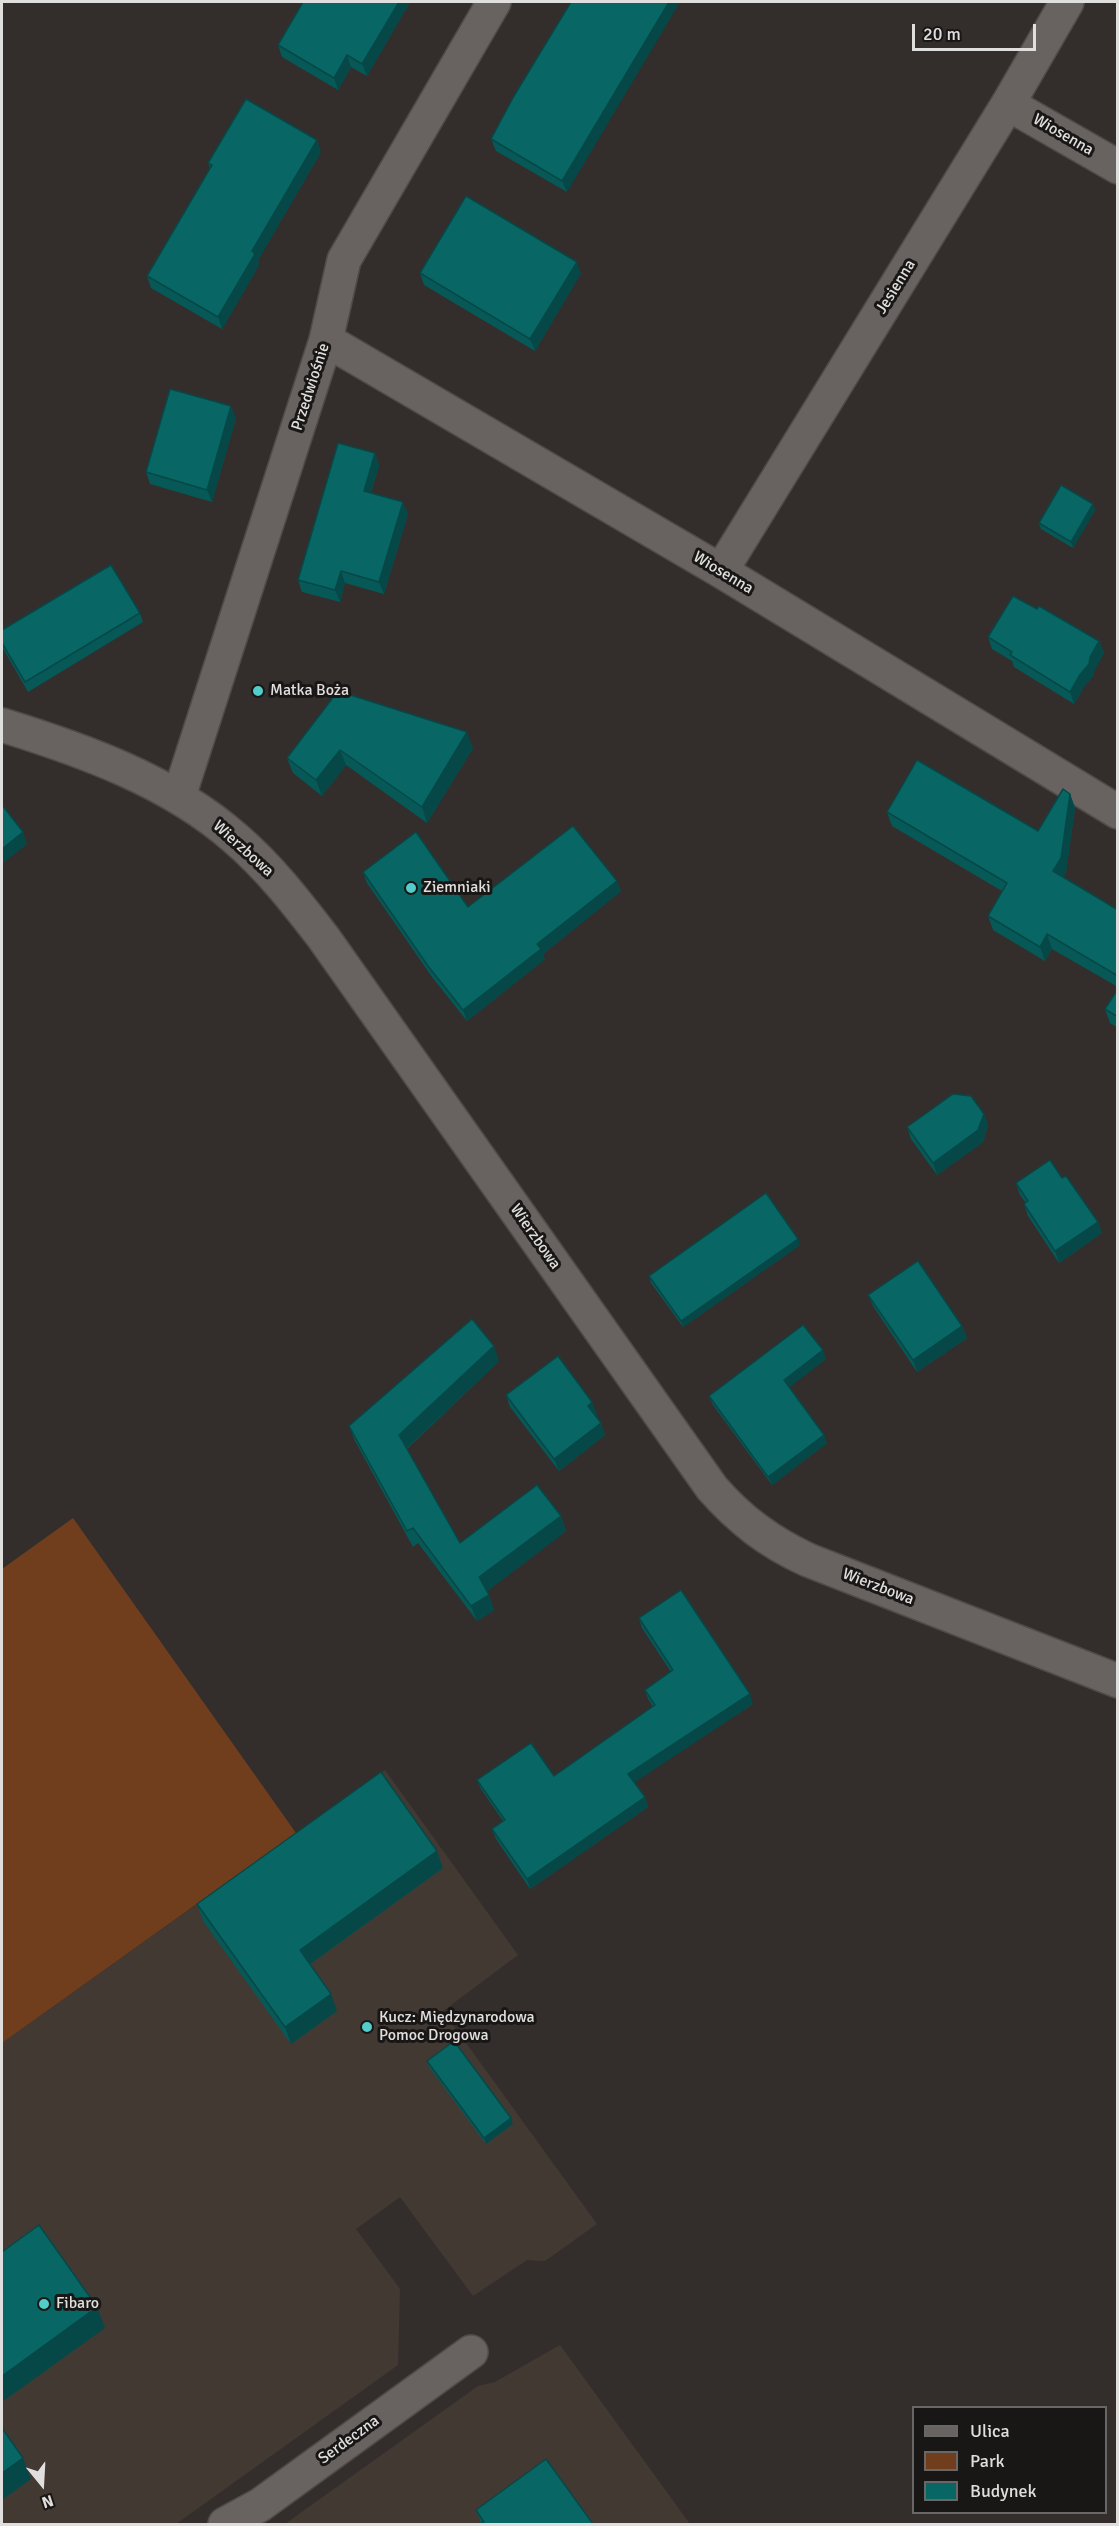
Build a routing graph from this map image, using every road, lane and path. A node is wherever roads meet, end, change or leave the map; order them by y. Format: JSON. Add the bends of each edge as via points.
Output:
{"nodes":[{"id":1,"x":494,"y":2,"type":"edge"},
{"id":2,"x":1067,"y":2,"type":"edge"},
{"id":3,"x":1008,"y":104,"type":"junction"},
{"id":4,"x":1118,"y":167,"type":"edge"},
{"id":5,"x":326,"y":340,"type":"junction"},
{"id":6,"x":721,"y":571,"type":"junction"},
{"id":7,"x":2,"y":725,"type":"edge"},
{"id":8,"x":179,"y":796,"type":"junction"},
{"id":9,"x":1118,"y":812,"type":"edge"},
{"id":10,"x":1118,"y":1681,"type":"edge"},
{"id":11,"x":471,"y":2352,"type":"dead end"},
{"id":12,"x":225,"y":2524,"type":"edge"}],
"edges":[{"from":1,"to":5,"type":"street","name":"Przedwiośnie","via":[[344,260]]},
{"from":2,"to":3,"type":"street","name":"Jesienna"},
{"from":3,"to":4,"type":"street","name":"Wiosenna"},
{"from":3,"to":6,"type":"street","name":"Jesienna"},
{"from":5,"to":6,"type":"street","name":"Wiosenna"},
{"from":5,"to":8,"type":"street","name":"Przedwiośnie"},
{"from":6,"to":9,"type":"street","name":"Wiosenna"},
{"from":7,"to":8,"type":"street","name":"Wierzbowa","via":[[123,770]]},
{"from":8,"to":10,"type":"street","name":"Wierzbowa","via":[[235,838],[287,891],[712,1488],[744,1522],[808,1560]]},
{"from":11,"to":12,"type":"street","name":"Serdeczna","via":[[260,2505]]}]}
